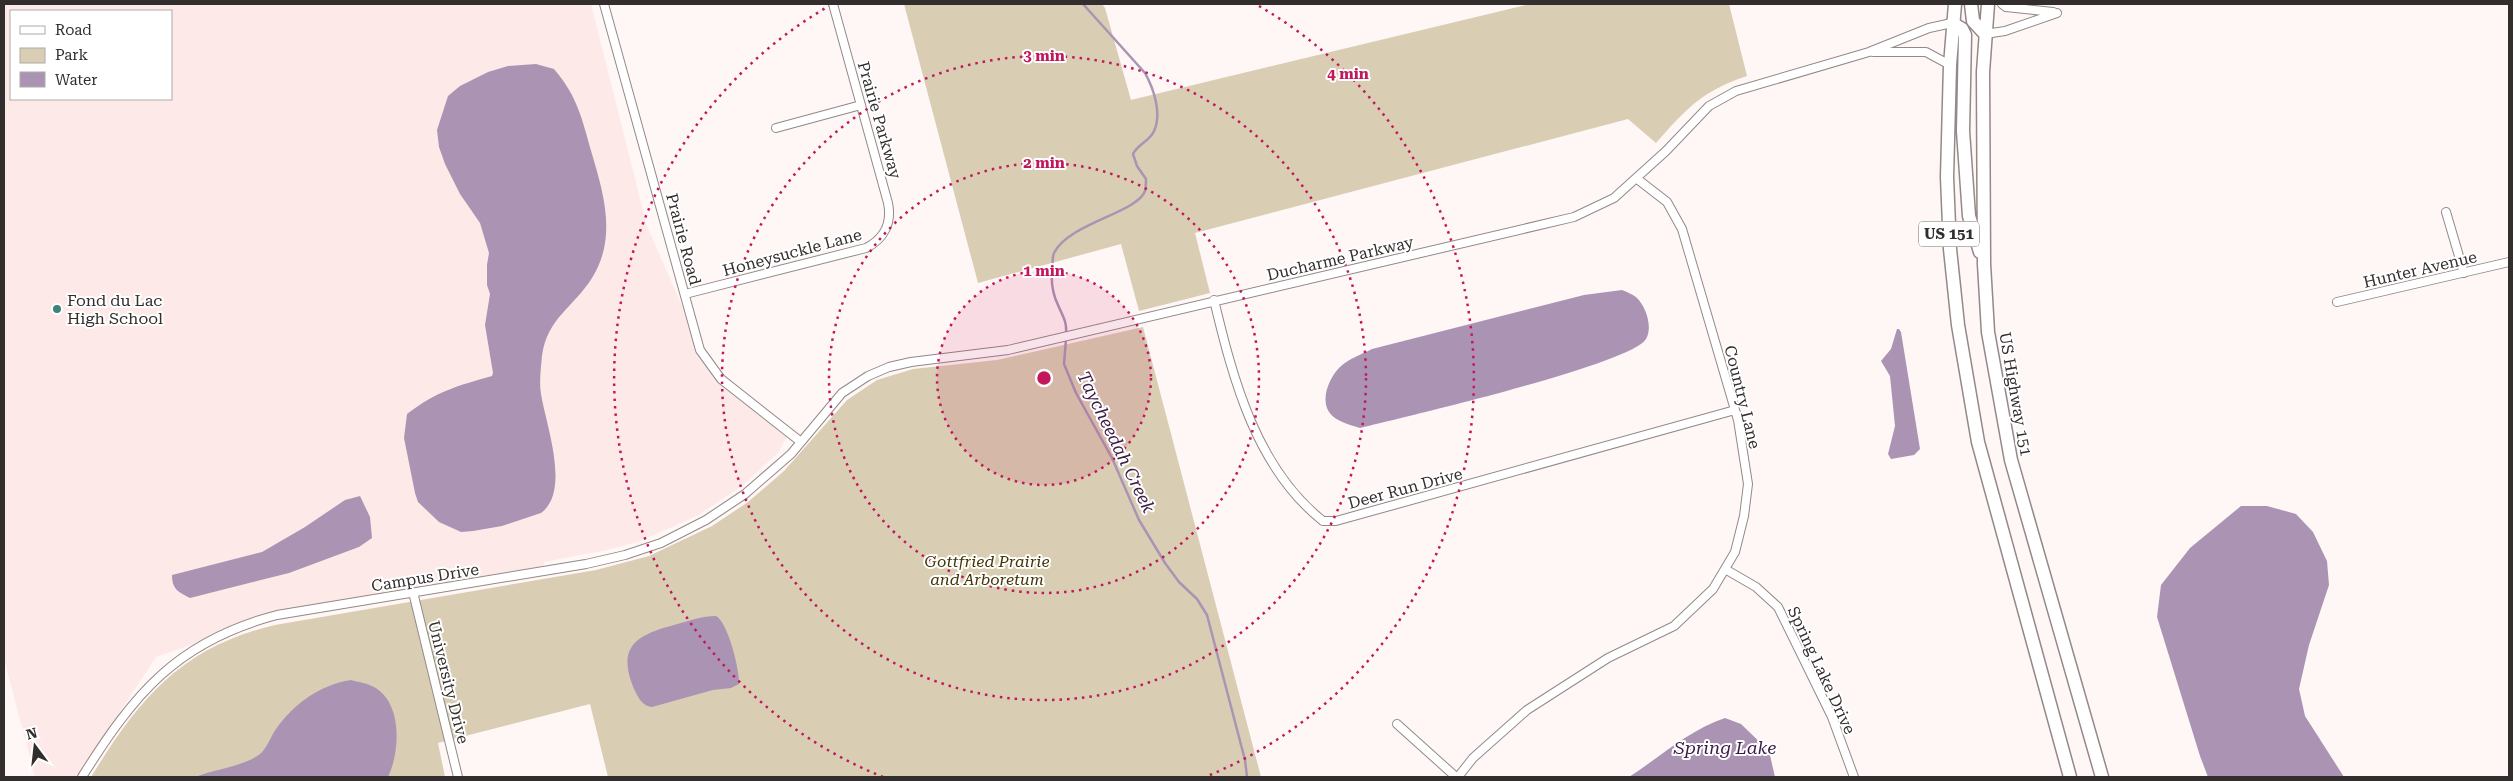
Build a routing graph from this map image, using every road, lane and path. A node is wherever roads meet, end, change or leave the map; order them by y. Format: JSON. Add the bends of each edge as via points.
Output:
{"nodes":[{"id":1,"x":604,"y":4,"type":"edge"},
{"id":2,"x":833,"y":4,"type":"edge"},
{"id":3,"x":1955,"y":4,"type":"edge"},
{"id":4,"x":1971,"y":4,"type":"edge"},
{"id":5,"x":1988,"y":4,"type":"edge"},
{"id":6,"x":2002,"y":4,"type":"edge"},
{"id":7,"x":1952,"y":23,"type":"junction"},
{"id":8,"x":1985,"y":34,"type":"junction"},
{"id":9,"x":1869,"y":52,"type":"junction"},
{"id":10,"x":1950,"y":65,"type":"junction"},
{"id":11,"x":861,"y":105,"type":"junction"},
{"id":12,"x":776,"y":128,"type":"dead end"},
{"id":13,"x":1636,"y":178,"type":"junction"},
{"id":14,"x":2446,"y":212,"type":"dead end"},
{"id":15,"x":877,"y":241,"type":"joint"},
{"id":16,"x":2509,"y":262,"type":"edge"},
{"id":17,"x":1984,"y":264,"type":"junction"},
{"id":18,"x":2464,"y":272,"type":"junction"},
{"id":19,"x":685,"y":294,"type":"junction"},
{"id":20,"x":1214,"y":300,"type":"junction"},
{"id":21,"x":2337,"y":302,"type":"dead end"},
{"id":22,"x":1735,"y":410,"type":"junction"},
{"id":23,"x":801,"y":442,"type":"junction"},
{"id":24,"x":1725,"y":569,"type":"junction"},
{"id":25,"x":413,"y":592,"type":"junction"},
{"id":26,"x":1397,"y":724,"type":"dead end"},
{"id":27,"x":82,"y":777,"type":"edge"},
{"id":28,"x":458,"y":777,"type":"edge"},
{"id":29,"x":1457,"y":777,"type":"edge"},
{"id":30,"x":1854,"y":777,"type":"edge"},
{"id":31,"x":2070,"y":777,"type":"edge"},
{"id":32,"x":2102,"y":777,"type":"edge"}],
"edges":[{"from":1,"to":19,"type":"street","name":"Prairie Road"},
{"from":2,"to":11,"type":"street","name":"Prairie Parkway"},
{"from":3,"to":7,"type":"main road","number":"US 151"},
{"from":4,"to":8,"type":"main road","via":[[1973,21]]},
{"from":5,"to":8,"type":"main road","name":"US Highway 151","number":"US 151"},
{"from":6,"to":8,"type":"street","via":[[2021,10],[2057,12],[2005,31]]},
{"from":7,"to":9,"type":"street","name":"Ducharme Parkway","via":[[1929,28]]},
{"from":7,"to":10,"type":"main road","number":"US 151"},
{"from":7,"to":17,"type":"main road","via":[[1965,35],[1963,131],[1968,216]]},
{"from":8,"to":17,"type":"main road","name":"US Highway 151","number":"US 151"},
{"from":9,"to":10,"type":"street","name":"Ducharme Parkway","via":[[1926,52]]},
{"from":9,"to":13,"type":"street","name":"Ducharme Parkway","via":[[1736,91],[1709,106]]},
{"from":10,"to":31,"type":"main road","number":"US 151","via":[[1950,249],[1978,442]]},
{"from":11,"to":12,"type":"street"},
{"from":11,"to":15,"type":"street","name":"Prairie Parkway","via":[[889,208],[887,226]]},
{"from":13,"to":20,"type":"street","name":"Ducharme Parkway","via":[[1614,198],[1574,217]]},
{"from":13,"to":22,"type":"street","name":"Country Lane","via":[[1667,202],[1682,229]]},
{"from":14,"to":18,"type":"street"},
{"from":15,"to":19,"type":"street","name":"Honeysuckle Lane","via":[[862,249]]},
{"from":16,"to":18,"type":"street","name":"Hunter Avenue"},
{"from":17,"to":32,"type":"main road","name":"US Highway 151","number":"US 151","via":[[1988,332],[2011,460]]},
{"from":18,"to":21,"type":"street","name":"Hunter Avenue"},
{"from":19,"to":23,"type":"street","name":"Prairie Road","via":[[700,350],[712,368],[727,384]]},
{"from":20,"to":22,"type":"street","name":"Deer Run Drive","via":[[1235,382],[1269,458],[1299,501],[1323,521],[1336,521]]},
{"from":20,"to":23,"type":"street","name":"Ducharme Parkway","via":[[1055,340],[979,355],[911,362],[879,370],[842,393]]},
{"from":22,"to":24,"type":"street","name":"Country Lane","via":[[1748,484],[1735,552]]},
{"from":23,"to":25,"type":"street","name":"Campus Drive","via":[[765,478],[725,508],[682,533],[642,550],[586,564]]},
{"from":24,"to":29,"type":"street","name":"Country Lane","via":[[1713,589],[1674,626],[1608,658],[1528,710],[1473,758]]},
{"from":24,"to":30,"type":"street","name":"Spring Lake Drive","via":[[1756,587],[1778,607],[1832,717]]},
{"from":25,"to":27,"type":"street","name":"Campus Drive","via":[[277,615],[239,627],[207,643],[148,686],[120,718]]},
{"from":25,"to":28,"type":"street","name":"University Drive"},
{"from":26,"to":29,"type":"street"}]}
